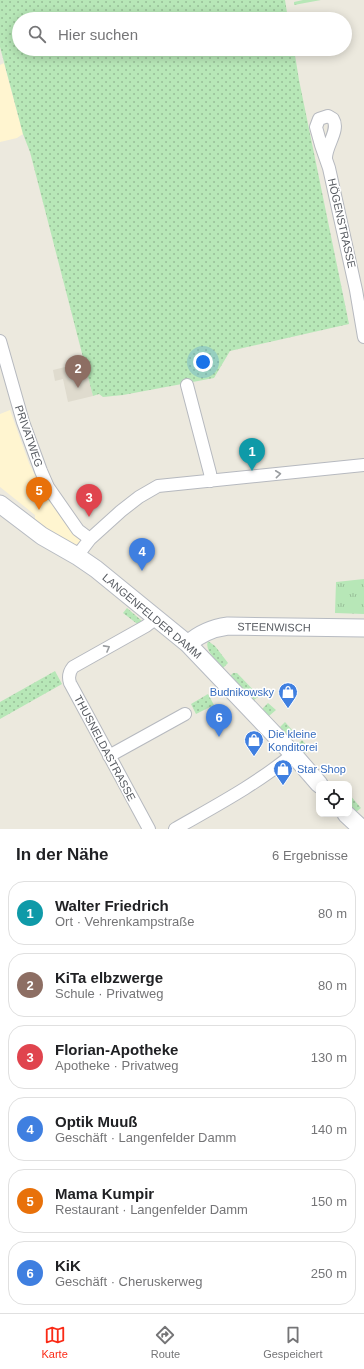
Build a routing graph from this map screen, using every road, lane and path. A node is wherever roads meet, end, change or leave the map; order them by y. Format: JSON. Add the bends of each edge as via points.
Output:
{"nodes":[{"id":1,"x":326,"y":158,"type":"dead end"},
{"id":2,"x":364,"y":337,"type":"edge"},
{"id":3,"x":0,"y":342,"type":"edge"},
{"id":4,"x":187,"y":384,"type":"dead end"},
{"id":5,"x":364,"y":465,"type":"edge"},
{"id":6,"x":211,"y":480,"type":"junction"},
{"id":7,"x":0,"y":504,"type":"edge"},
{"id":8,"x":90,"y":539,"type":"junction"},
{"id":9,"x":77,"y":556,"type":"junction"},
{"id":10,"x":155,"y":619,"type":"junction"},
{"id":11,"x":364,"y":628,"type":"edge"},
{"id":12,"x":188,"y":644,"type":"junction"},
{"id":13,"x":185,"y":714,"type":"dead end"},
{"id":14,"x":293,"y":754,"type":"junction"},
{"id":15,"x":109,"y":756,"type":"junction"},
{"id":16,"x":316,"y":781,"type":"edge"},
{"id":17,"x":347,"y":817,"type":"edge"},
{"id":18,"x":348,"y":817,"type":"edge"},
{"id":19,"x":149,"y":829,"type":"edge"},
{"id":20,"x":175,"y":829,"type":"edge"},
{"id":21,"x":354,"y":829,"type":"edge"},
{"id":22,"x":362,"y":829,"type":"edge"}],
"edges":[{"from":1,"to":2,"type":"street","name":"HÖGENSTRASSE","via":[[354,279]]},
{"from":3,"to":8,"type":"street","name":"PRIVATWEG","via":[[23,422],[48,487],[78,530]]},
{"from":4,"to":6,"type":"street"},
{"from":6,"to":5,"type":"street","one_way":true},
{"from":6,"to":8,"type":"street","via":[[154,488],[139,497]]},
{"from":7,"to":9,"type":"street","name":"LANGENFELDER DAMM","via":[[42,536]]},
{"from":8,"to":9,"type":"street"},
{"from":9,"to":10,"type":"street","name":"LANGENFELDER DAMM"},
{"from":10,"to":12,"type":"street","name":"LANGENFELDER DAMM"},
{"from":15,"to":10,"type":"street","name":"THUSNELDASTRASSE","one_way":true,"via":[[70,683],[69,673],[73,667]]},
{"from":11,"to":12,"type":"street","name":"STEENWISCH","via":[[228,626],[209,631]]},
{"from":12,"to":14,"type":"street","name":"LANGENFELDER DAMM"},
{"from":13,"to":15,"type":"street"},
{"from":14,"to":16,"type":"street","name":"LANGENFELDER DAMM"},
{"from":14,"to":20,"type":"street","via":[[252,784]]},
{"from":15,"to":19,"type":"street","name":"THUSNELDASTRASSE"},
{"from":17,"to":21,"type":"street"},
{"from":18,"to":22,"type":"street"}]}
